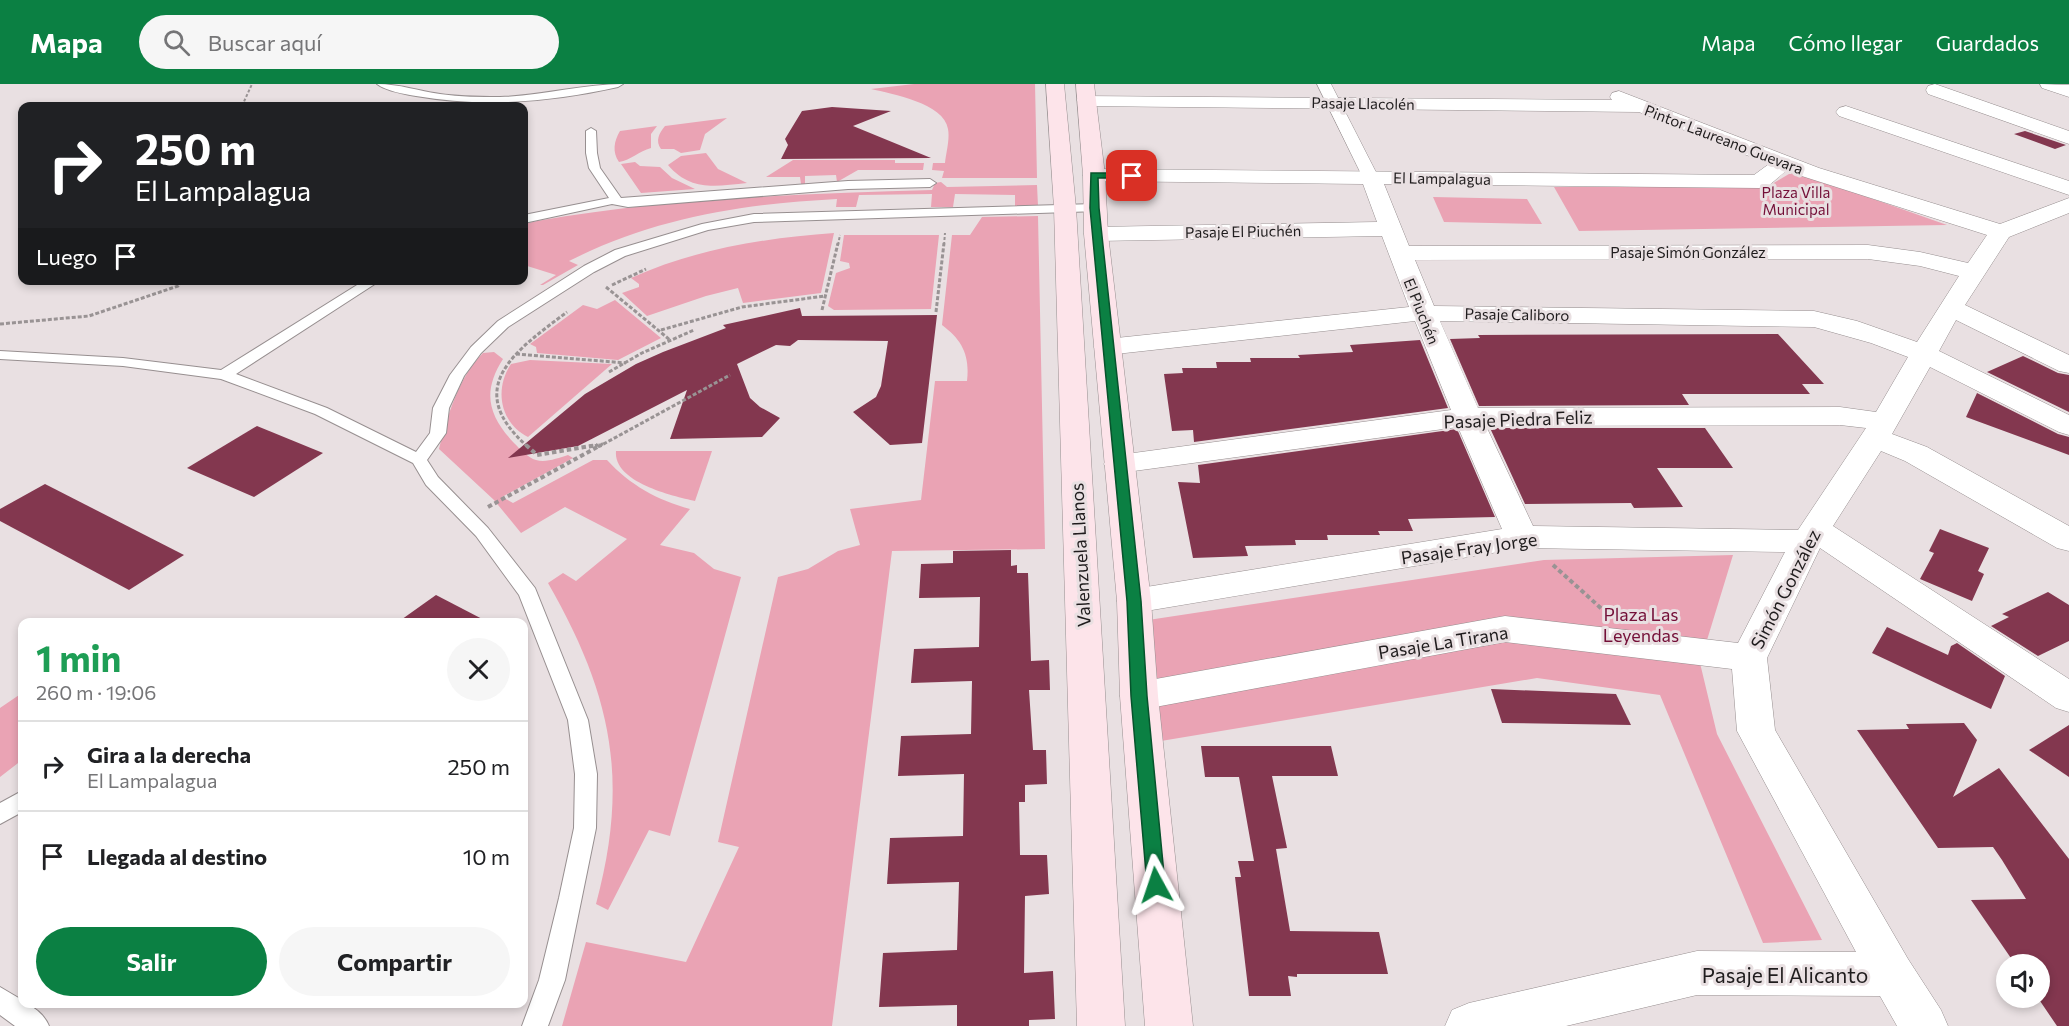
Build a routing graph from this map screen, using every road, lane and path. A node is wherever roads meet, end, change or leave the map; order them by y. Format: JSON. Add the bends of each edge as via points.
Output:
{"nodes":[{"id":1,"x":252,"y":84,"type":"edge"},
{"id":2,"x":382,"y":84,"type":"edge"},
{"id":3,"x":618,"y":84,"type":"edge"},
{"id":4,"x":1054,"y":84,"type":"edge"},
{"id":5,"x":1324,"y":84,"type":"edge"},
{"id":6,"x":1584,"y":84,"type":"edge"},
{"id":7,"x":2049,"y":84,"type":"edge"},
{"id":8,"x":1935,"y":90,"type":"dead end"},
{"id":9,"x":2069,"y":91,"type":"edge"},
{"id":10,"x":1086,"y":92,"type":"edge"},
{"id":11,"x":244,"y":102,"type":"edge"},
{"id":12,"x":1334,"y":103,"type":"junction"},
{"id":13,"x":1640,"y":106,"type":"junction"},
{"id":14,"x":1846,"y":112,"type":"dead end"},
{"id":15,"x":591,"y":131,"type":"dead end"},
{"id":16,"x":2069,"y":138,"type":"edge"},
{"id":17,"x":1784,"y":162,"type":"junction"},
{"id":18,"x":1094,"y":175,"type":"junction"},
{"id":19,"x":1371,"y":178,"type":"junction"},
{"id":20,"x":930,"y":183,"type":"dead end"},
{"id":21,"x":2069,"y":188,"type":"edge"},
{"id":22,"x":614,"y":201,"type":"junction"},
{"id":23,"x":2064,"y":212,"type":"edge"},
{"id":24,"x":1085,"y":216,"type":"junction"},
{"id":25,"x":528,"y":218,"type":"edge"},
{"id":26,"x":1390,"y":229,"type":"junction"},
{"id":27,"x":2001,"y":232,"type":"junction"},
{"id":28,"x":831,"y":233,"type":"dead end"},
{"id":29,"x":945,"y":233,"type":"dead end"},
{"id":30,"x":1400,"y":254,"type":"junction"},
{"id":31,"x":652,"y":267,"type":"dead end"},
{"id":32,"x":1974,"y":272,"type":"junction"},
{"id":33,"x":179,"y":285,"type":"edge"},
{"id":34,"x":367,"y":285,"type":"edge"},
{"id":35,"x":606,"y":287,"type":"junction"},
{"id":36,"x":597,"y":292,"type":"dead end"},
{"id":37,"x":825,"y":296,"type":"junction"},
{"id":38,"x":1950,"y":308,"type":"junction"},
{"id":39,"x":571,"y":309,"type":"dead end"},
{"id":40,"x":822,"y":310,"type":"dead end"},
{"id":41,"x":936,"y":312,"type":"dead end"},
{"id":42,"x":1422,"y":313,"type":"junction"},
{"id":43,"x":0,"y":324,"type":"edge"},
{"id":44,"x":661,"y":330,"type":"junction"},
{"id":45,"x":694,"y":330,"type":"dead end"},
{"id":46,"x":670,"y":340,"type":"junction"},
{"id":47,"x":1107,"y":347,"type":"junction"},
{"id":48,"x":1923,"y":353,"type":"junction"},
{"id":49,"x":516,"y":354,"type":"junction"},
{"id":50,"x":0,"y":355,"type":"edge"},
{"id":51,"x":626,"y":363,"type":"junction"},
{"id":52,"x":2069,"y":365,"type":"edge"},
{"id":53,"x":609,"y":372,"type":"dead end"},
{"id":54,"x":224,"y":375,"type":"junction"},
{"id":55,"x":730,"y":375,"type":"dead end"},
{"id":56,"x":1466,"y":417,"type":"junction"},
{"id":57,"x":2069,"y":426,"type":"edge"},
{"id":58,"x":1879,"y":430,"type":"junction"},
{"id":59,"x":603,"y":444,"type":"junction"},
{"id":60,"x":419,"y":460,"type":"junction"},
{"id":61,"x":1119,"y":464,"type":"junction"},
{"id":62,"x":468,"y":518,"type":"junction"},
{"id":63,"x":1810,"y":535,"type":"junction"},
{"id":64,"x":1522,"y":537,"type":"junction"},
{"id":65,"x":2069,"y":540,"type":"edge"},
{"id":66,"x":1134,"y":601,"type":"junction"},
{"id":67,"x":1642,"y":644,"type":"junction"},
{"id":68,"x":1749,"y":658,"type":"junction"},
{"id":69,"x":1139,"y":696,"type":"junction"},
{"id":70,"x":2069,"y":698,"type":"edge"},
{"id":71,"x":18,"y":803,"type":"edge"},
{"id":72,"x":0,"y":815,"type":"edge"},
{"id":73,"x":1892,"y":974,"type":"junction"},
{"id":74,"x":0,"y":999,"type":"edge"},
{"id":75,"x":36,"y":1026,"type":"edge"},
{"id":76,"x":535,"y":1026,"type":"edge"},
{"id":77,"x":1101,"y":1026,"type":"edge"},
{"id":78,"x":1169,"y":1026,"type":"edge"},
{"id":79,"x":1469,"y":1026,"type":"edge"},
{"id":80,"x":1924,"y":1026,"type":"edge"}],
"edges":[{"from":1,"to":11,"type":"path"},
{"from":2,"to":3,"type":"lane","via":[[419,93],[477,99],[553,95]]},
{"from":4,"to":24,"type":"main road","name":"Valenzuela Llanos"},
{"from":5,"to":12,"type":"street","name":"El Piuchén"},
{"from":6,"to":13,"type":"street","name":"Pintor Laureano Guevara"},
{"from":7,"to":9,"type":"street"},
{"from":8,"to":16,"type":"street"},
{"from":10,"to":12,"type":"street","name":"Pasaje Llacolén"},
{"from":10,"to":18,"type":"main road","name":"Valenzuela Llanos"},
{"from":12,"to":13,"type":"street","name":"Pasaje Llacolén"},
{"from":12,"to":19,"type":"street","name":"El Piuchén"},
{"from":13,"to":17,"type":"street","name":"Pintor Laureano Guevara"},
{"from":14,"to":21,"type":"street"},
{"from":15,"to":22,"type":"lane","via":[[591,160],[616,198]]},
{"from":17,"to":19,"type":"street","name":"El Lampalagua","via":[[1759,182]]},
{"from":17,"to":27,"type":"street","name":"Pintor Laureano Guevara"},
{"from":18,"to":19,"type":"street","name":"El Lampalagua"},
{"from":18,"to":24,"type":"main road","name":"Valenzuela Llanos"},
{"from":19,"to":26,"type":"street","name":"El Piuchén"},
{"from":20,"to":22,"type":"lane"},
{"from":22,"to":25,"type":"lane"},
{"from":23,"to":27,"type":"street"},
{"from":24,"to":26,"type":"street","name":"Pasaje El Piuchén"},
{"from":24,"to":47,"type":"main road","name":"Valenzuela Llanos"},
{"from":24,"to":60,"type":"lane","via":[[754,218],[706,227],[620,254],[589,269],[503,324],[476,350],[457,375],[441,408],[438,433]]},
{"from":24,"to":77,"type":"main road","name":"Valenzuela Llanos"},
{"from":26,"to":30,"type":"street","name":"El Piuchén"},
{"from":27,"to":32,"type":"street","name":"Simón González"},
{"from":28,"to":37,"type":"path","via":[[840,233]]},
{"from":29,"to":41,"type":"path"},
{"from":30,"to":32,"type":"street","name":"Pasaje Simón González","via":[[1868,252]]},
{"from":30,"to":42,"type":"street","name":"El Piuchén"},
{"from":31,"to":35,"type":"path"},
{"from":32,"to":38,"type":"street","name":"Simón González"},
{"from":33,"to":43,"type":"path","via":[[89,316]]},
{"from":34,"to":54,"type":"lane"},
{"from":35,"to":36,"type":"path"},
{"from":35,"to":44,"type":"path"},
{"from":37,"to":40,"type":"path"},
{"from":37,"to":44,"type":"path","via":[[734,307]]},
{"from":38,"to":48,"type":"street","name":"Simón González"},
{"from":38,"to":52,"type":"street"},
{"from":39,"to":49,"type":"path"},
{"from":42,"to":47,"type":"street","name":"Pasaje Caliboro"},
{"from":42,"to":48,"type":"street","name":"Pasaje Caliboro","via":[[1814,319]]},
{"from":42,"to":56,"type":"street","name":"El Piuchén"},
{"from":44,"to":46,"type":"path"},
{"from":45,"to":46,"type":"path"},
{"from":46,"to":51,"type":"path"},
{"from":47,"to":61,"type":"main road","name":"Valenzuela Llanos"},
{"from":48,"to":57,"type":"street"},
{"from":48,"to":58,"type":"street","name":"Simón González"},
{"from":49,"to":51,"type":"path"},
{"from":49,"to":59,"type":"path","via":[[498,378],[496,396],[499,415],[510,432],[537,454]]},
{"from":50,"to":54,"type":"lane","via":[[123,362]]},
{"from":51,"to":53,"type":"path"},
{"from":54,"to":60,"type":"lane","via":[[321,411]]},
{"from":55,"to":59,"type":"path"},
{"from":56,"to":58,"type":"street","name":"Pasaje Piedra Feliz","via":[[1840,416]]},
{"from":56,"to":61,"type":"street","name":"Pasaje Piedra Feliz"},
{"from":56,"to":64,"type":"street","name":"El Piuchén"},
{"from":58,"to":63,"type":"street","name":"Simón González"},
{"from":58,"to":65,"type":"street"},
{"from":59,"to":62,"type":"path"},
{"from":60,"to":62,"type":"lane","via":[[432,481]]},
{"from":61,"to":66,"type":"main road","name":"Valenzuela Llanos"},
{"from":62,"to":76,"type":"lane","via":[[528,594],[578,720],[586,774],[585,828],[571,898],[552,980]]},
{"from":63,"to":64,"type":"street","name":"Pasaje Fray Jorge"},
{"from":63,"to":68,"type":"street","name":"Simón González"},
{"from":63,"to":70,"type":"street"},
{"from":64,"to":66,"type":"street","name":"Pasaje Fray Jorge"},
{"from":64,"to":67,"type":"path"},
{"from":66,"to":69,"type":"main road","name":"Valenzuela Llanos"},
{"from":67,"to":68,"type":"street","name":"Pasaje La Tirana"},
{"from":67,"to":69,"type":"street","name":"Pasaje La Tirana","via":[[1505,629]]},
{"from":68,"to":73,"type":"street","name":"Simón González","via":[[1756,732]]},
{"from":69,"to":78,"type":"main road","name":"Valenzuela Llanos"},
{"from":71,"to":72,"type":"lane"},
{"from":73,"to":79,"type":"street","name":"Pasaje El Alicanto","via":[[1697,973]]},
{"from":73,"to":80,"type":"street","name":"Simón González"},
{"from":74,"to":75,"type":"lane"}]}
